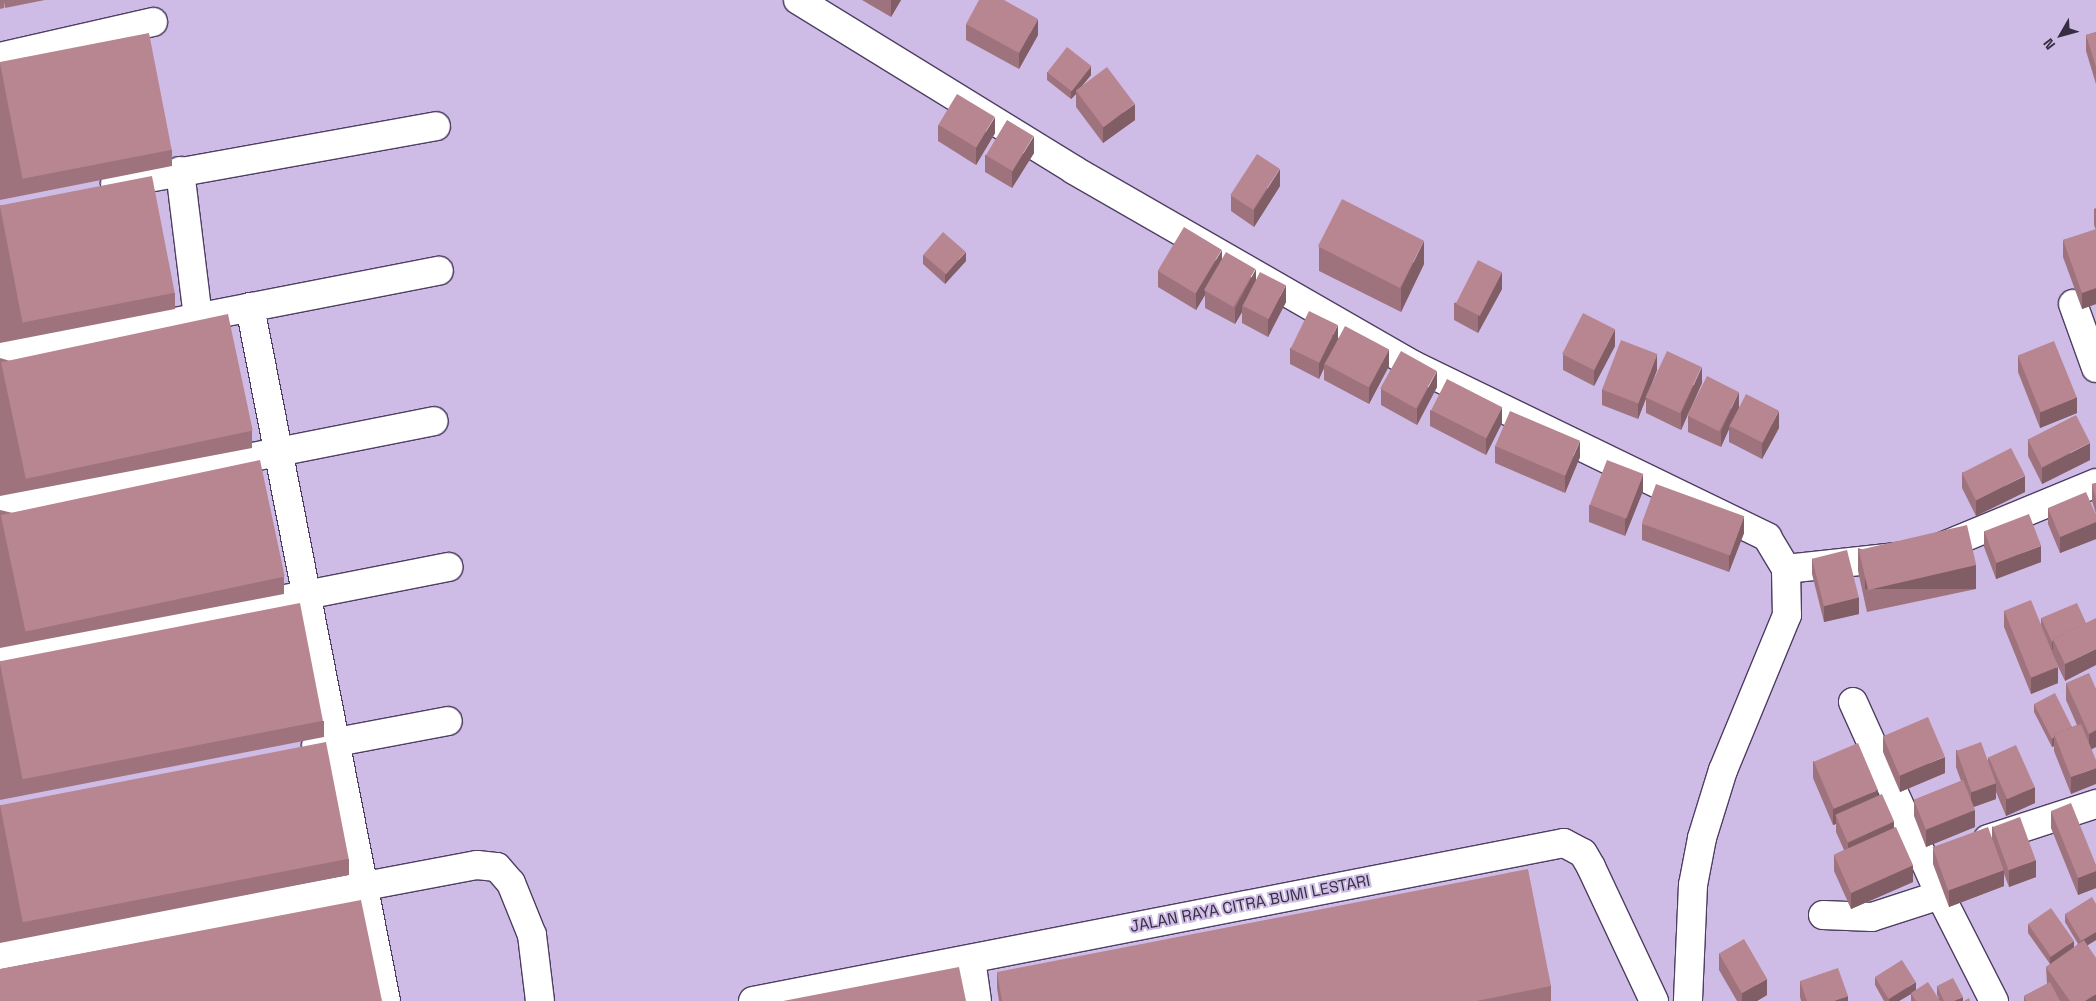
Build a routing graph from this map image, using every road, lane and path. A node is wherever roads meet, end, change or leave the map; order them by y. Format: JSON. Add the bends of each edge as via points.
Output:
{"nodes":[{"id":1,"x":798,"y":0,"type":"edge"},
{"id":2,"x":153,"y":22,"type":"dead end"},
{"id":3,"x":0,"y":57,"type":"edge"},
{"id":4,"x":436,"y":126,"type":"dead end"},
{"id":5,"x":180,"y":171,"type":"junction"},
{"id":6,"x":85,"y":190,"type":"edge"},
{"id":7,"x":439,"y":271,"type":"dead end"},
{"id":8,"x":2073,"y":304,"type":"dead end"},
{"id":9,"x":250,"y":307,"type":"junction"},
{"id":10,"x":198,"y":317,"type":"junction"},
{"id":11,"x":0,"y":356,"type":"edge"},
{"id":12,"x":2096,"y":368,"type":"edge"},
{"id":13,"x":434,"y":421,"type":"dead end"},
{"id":14,"x":278,"y":452,"type":"junction"},
{"id":15,"x":2096,"y":483,"type":"edge"},
{"id":16,"x":0,"y":506,"type":"edge"},
{"id":17,"x":448,"y":567,"type":"dead end"},
{"id":18,"x":1795,"y":567,"type":"junction"},
{"id":19,"x":305,"y":595,"type":"junction"},
{"id":20,"x":0,"y":655,"type":"edge"},
{"id":21,"x":1853,"y":702,"type":"dead end"},
{"id":22,"x":448,"y":721,"type":"dead end"},
{"id":23,"x":333,"y":743,"type":"junction"},
{"id":24,"x":294,"y":750,"type":"edge"},
{"id":25,"x":2096,"y":804,"type":"edge"},
{"id":26,"x":1946,"y":853,"type":"junction"},
{"id":27,"x":360,"y":885,"type":"junction"},
{"id":28,"x":1940,"y":894,"type":"junction"},
{"id":29,"x":1823,"y":915,"type":"dead end"},
{"id":30,"x":0,"y":955,"type":"edge"},
{"id":31,"x":971,"y":959,"type":"junction"},
{"id":32,"x":386,"y":1001,"type":"edge"},
{"id":33,"x":540,"y":1001,"type":"edge"},
{"id":34,"x":753,"y":1001,"type":"edge"},
{"id":35,"x":977,"y":1001,"type":"edge"},
{"id":36,"x":1654,"y":1001,"type":"edge"},
{"id":37,"x":1688,"y":1001,"type":"edge"},
{"id":38,"x":1994,"y":1001,"type":"edge"}],
"edges":[{"from":1,"to":18,"type":"street","via":[[1074,170],[1413,365],[1756,530]]},
{"from":2,"to":3,"type":"street"},
{"from":4,"to":5,"type":"street"},
{"from":5,"to":6,"type":"street"},
{"from":5,"to":10,"type":"street"},
{"from":7,"to":9,"type":"street"},
{"from":8,"to":12,"type":"street"},
{"from":9,"to":10,"type":"street"},
{"from":9,"to":14,"type":"street"},
{"from":10,"to":11,"type":"street"},
{"from":13,"to":14,"type":"street"},
{"from":14,"to":16,"type":"street"},
{"from":14,"to":19,"type":"street"},
{"from":15,"to":18,"type":"street","via":[[1939,548],[1871,561]]},
{"from":17,"to":19,"type":"street"},
{"from":18,"to":37,"type":"street","via":[[1787,615],[1723,770],[1702,838],[1693,885]]},
{"from":19,"to":20,"type":"street"},
{"from":19,"to":23,"type":"street"},
{"from":21,"to":26,"type":"street"},
{"from":22,"to":23,"type":"street"},
{"from":23,"to":24,"type":"street"},
{"from":23,"to":27,"type":"street"},
{"from":25,"to":26,"type":"street"},
{"from":26,"to":28,"type":"street"},
{"from":27,"to":30,"type":"street"},
{"from":27,"to":32,"type":"street"},
{"from":27,"to":33,"type":"street","via":[[477,865],[497,867],[511,883],[532,935]]},
{"from":28,"to":29,"type":"street","via":[[1872,917]]},
{"from":28,"to":38,"type":"street"},
{"from":31,"to":34,"type":"street","name":"JALAN RAYA CITRA BUMI LESTARI"},
{"from":31,"to":35,"type":"street"},
{"from":31,"to":36,"type":"street","name":"JALAN RAYA CITRA BUMI LESTARI","via":[[1564,843],[1583,853],[1591,867]]}]}
